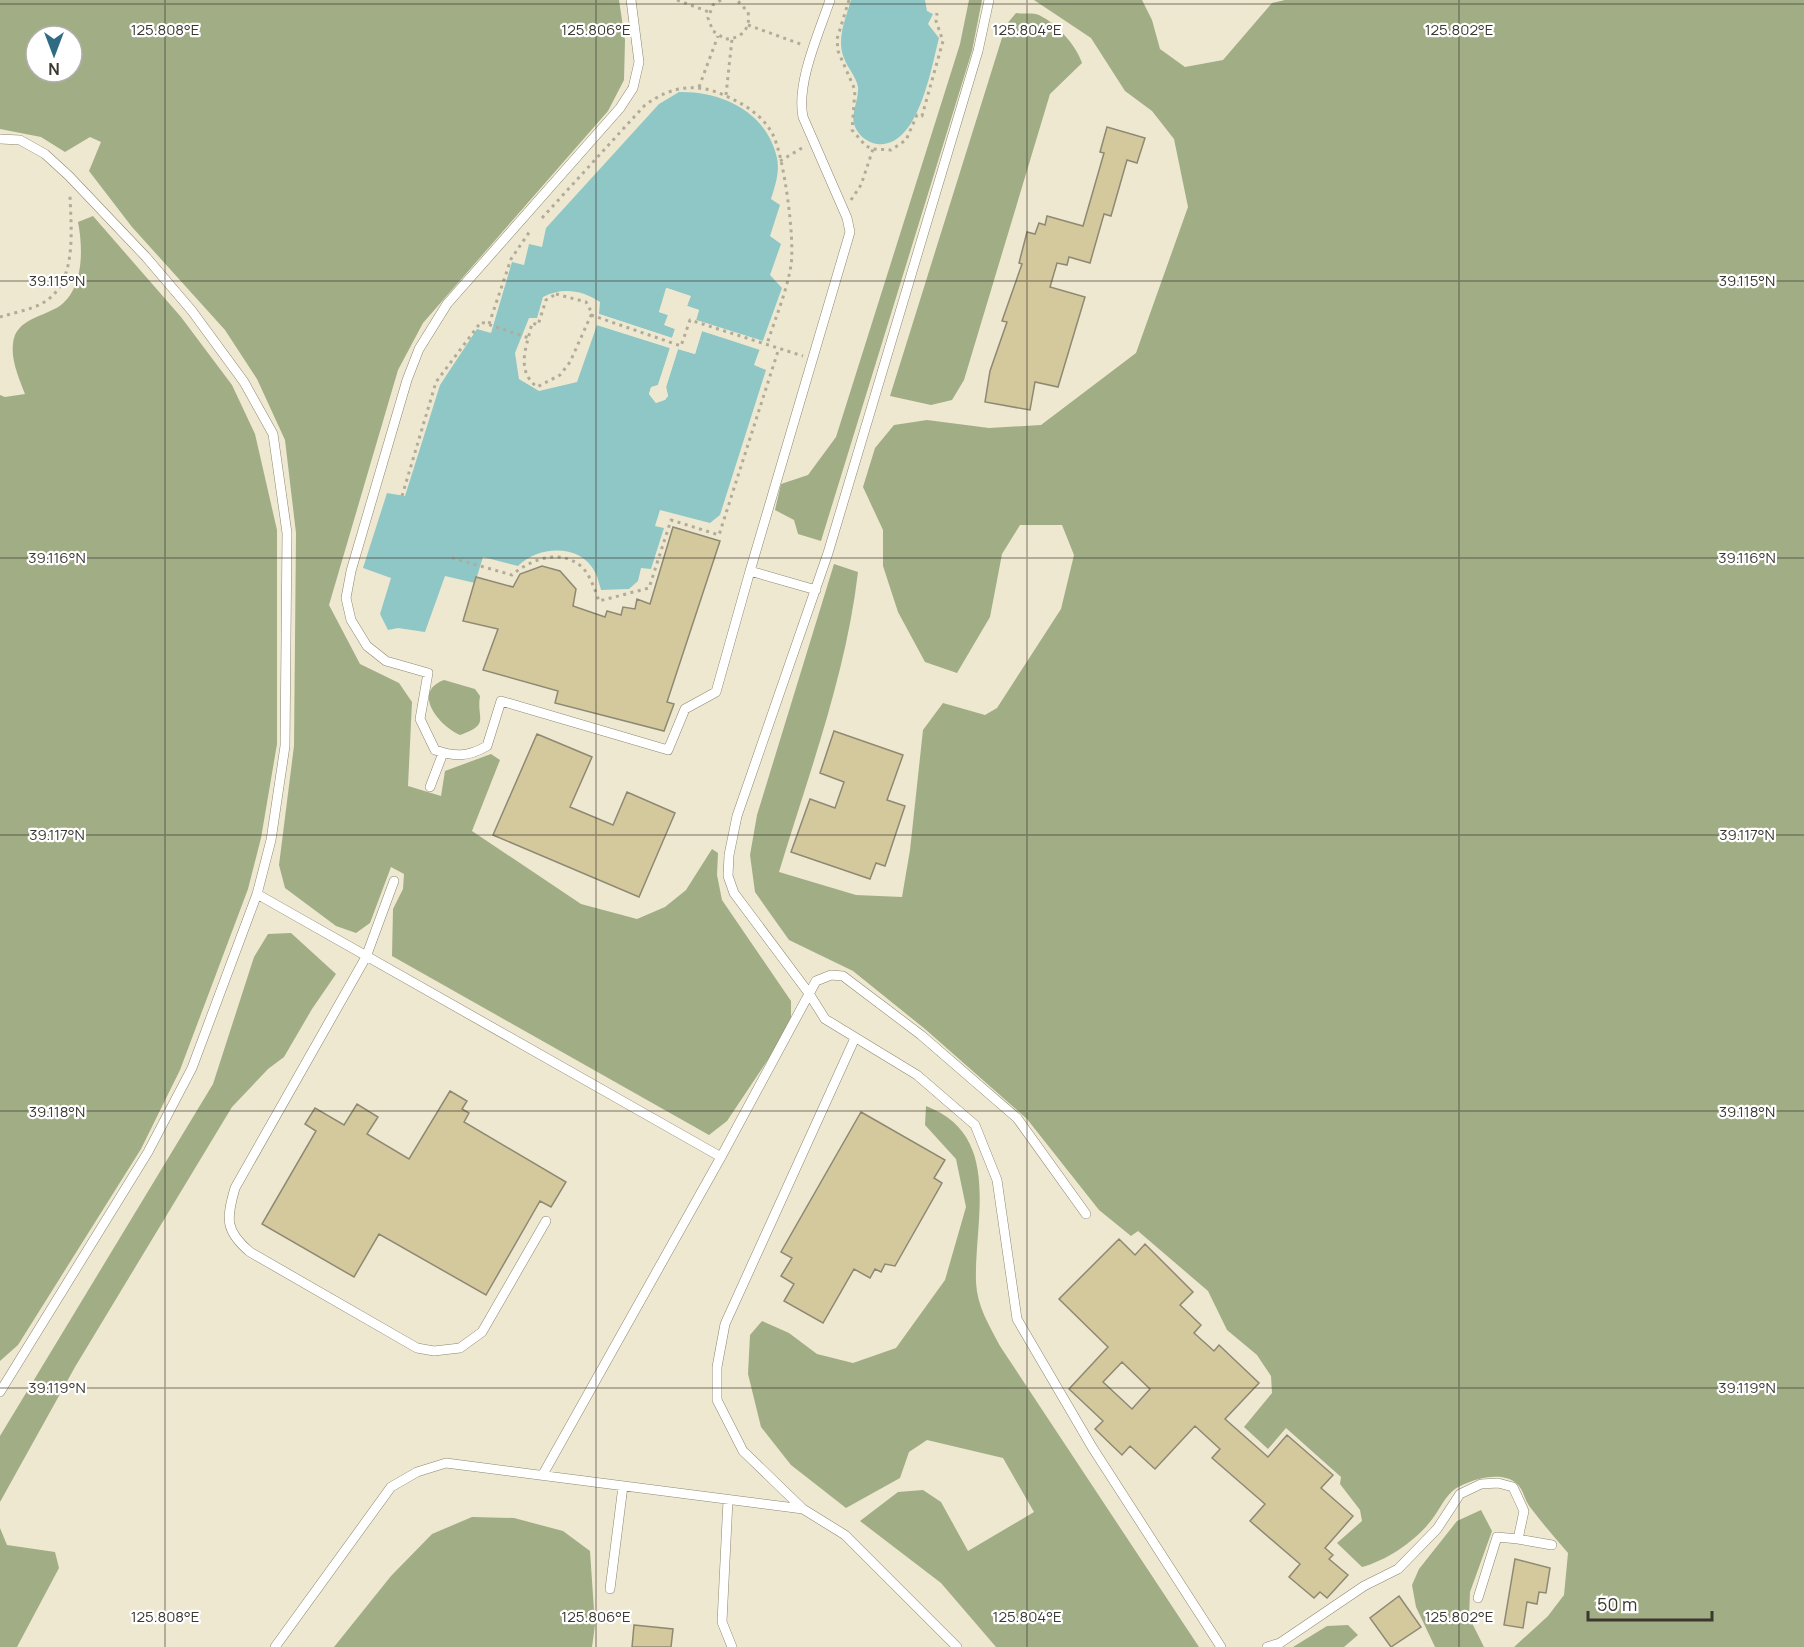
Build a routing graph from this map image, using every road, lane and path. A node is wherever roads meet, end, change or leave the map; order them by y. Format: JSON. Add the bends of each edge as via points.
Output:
{"nodes":[{"id":1,"x":631,"y":0,"type":"edge"},
{"id":2,"x":678,"y":0,"type":"edge"},
{"id":3,"x":721,"y":0,"type":"edge"},
{"id":4,"x":739,"y":0,"type":"edge"},
{"id":5,"x":830,"y":0,"type":"edge"},
{"id":6,"x":849,"y":0,"type":"edge"},
{"id":7,"x":989,"y":0,"type":"edge"},
{"id":8,"x":710,"y":12,"type":"junction"},
{"id":9,"x":937,"y":13,"type":"dead end"},
{"id":10,"x":748,"y":25,"type":"junction"},
{"id":11,"x":718,"y":36,"type":"junction"},
{"id":12,"x":732,"y":39,"type":"junction"},
{"id":13,"x":813,"y":49,"type":"junction"},
{"id":14,"x":699,"y":87,"type":"junction"},
{"id":15,"x":726,"y":95,"type":"junction"},
{"id":16,"x":810,"y":133,"type":"junction"},
{"id":17,"x":0,"y":139,"type":"edge"},
{"id":18,"x":873,"y":149,"type":"junction"},
{"id":19,"x":780,"y":161,"type":"junction"},
{"id":20,"x":69,"y":177,"type":"junction"},
{"id":21,"x":844,"y":212,"type":"junction"},
{"id":22,"x":521,"y":220,"type":"junction"},
{"id":23,"x":538,"y":222,"type":"dead end"},
{"id":24,"x":591,"y":315,"type":"junction"},
{"id":25,"x":0,"y":317,"type":"edge"},
{"id":26,"x":489,"y":324,"type":"junction"},
{"id":27,"x":529,"y":338,"type":"junction"},
{"id":28,"x":767,"y":344,"type":"junction"},
{"id":29,"x":779,"y":348,"type":"junction"},
{"id":30,"x":813,"y":359,"type":"junction"},
{"id":31,"x":402,"y":496,"type":"dead end"},
{"id":32,"x":452,"y":558,"type":"dead end"},
{"id":33,"x":750,"y":571,"type":"junction"},
{"id":34,"x":816,"y":590,"type":"junction"},
{"id":35,"x":443,"y":753,"type":"junction"},
{"id":36,"x":430,"y":787,"type":"dead end"},
{"id":37,"x":394,"y":881,"type":"dead end"},
{"id":38,"x":257,"y":894,"type":"junction"},
{"id":39,"x":366,"y":957,"type":"junction"},
{"id":40,"x":808,"y":992,"type":"junction"},
{"id":41,"x":855,"y":1038,"type":"junction"},
{"id":42,"x":721,"y":1157,"type":"junction"},
{"id":43,"x":1086,"y":1214,"type":"dead end"},
{"id":44,"x":546,"y":1221,"type":"dead end"},
{"id":45,"x":0,"y":1392,"type":"edge"},
{"id":46,"x":542,"y":1476,"type":"junction"},
{"id":47,"x":622,"y":1486,"type":"junction"},
{"id":48,"x":728,"y":1500,"type":"junction"},
{"id":49,"x":802,"y":1509,"type":"junction"},
{"id":50,"x":1518,"y":1539,"type":"junction"},
{"id":51,"x":1552,"y":1545,"type":"dead end"},
{"id":52,"x":610,"y":1589,"type":"dead end"},
{"id":53,"x":1478,"y":1598,"type":"dead end"},
{"id":54,"x":275,"y":1647,"type":"edge"},
{"id":55,"x":732,"y":1647,"type":"edge"},
{"id":56,"x":957,"y":1647,"type":"edge"},
{"id":57,"x":1221,"y":1647,"type":"edge"},
{"id":58,"x":1267,"y":1647,"type":"edge"}],
"edges":[{"from":1,"to":22,"type":"lane","via":[[639,63],[633,88],[620,108]]},
{"from":2,"to":8,"type":"path"},
{"from":3,"to":8,"type":"path"},
{"from":4,"to":10,"type":"path","via":[[748,12]]},
{"from":5,"to":13,"type":"lane"},
{"from":6,"to":18,"type":"path","via":[[837,39],[838,51],[855,90],[852,130]]},
{"from":7,"to":34,"type":"lane","via":[[978,51]]},
{"from":8,"to":11,"type":"path","via":[[710,25]]},
{"from":9,"to":18,"type":"path","via":[[943,41],[922,116],[917,115],[906,140],[891,150]]},
{"from":10,"to":12,"type":"path"},
{"from":10,"to":13,"type":"path"},
{"from":11,"to":12,"type":"path"},
{"from":11,"to":14,"type":"path"},
{"from":12,"to":15,"type":"path"},
{"from":13,"to":16,"type":"lane","via":[[800,102]]},
{"from":14,"to":15,"type":"path"},
{"from":14,"to":23,"type":"path","via":[[663,93],[645,105]]},
{"from":15,"to":19,"type":"path","via":[[747,105],[772,133]]},
{"from":16,"to":19,"type":"path","via":[[801,149]]},
{"from":16,"to":21,"type":"lane"},
{"from":17,"to":20,"type":"lane","via":[[20,140],[45,154]]},
{"from":18,"to":21,"type":"path","via":[[861,184]]},
{"from":19,"to":28,"type":"path","via":[[792,264]]},
{"from":20,"to":25,"type":"path","via":[[72,256],[60,285],[42,304]]},
{"from":20,"to":38,"type":"lane","via":[[192,311],[244,382],[273,434],[287,533],[285,746],[271,840]]},
{"from":21,"to":30,"type":"lane","via":[[850,232],[848,246]]},
{"from":22,"to":26,"type":"path","via":[[531,230],[511,259]]},
{"from":22,"to":35,"type":"lane","via":[[447,304],[419,349],[346,598],[351,620],[367,646],[386,661],[428,674],[420,719],[435,750]]},
{"from":24,"to":27,"type":"path","via":[[586,302],[556,294],[546,300],[538,325],[532,323]]},
{"from":24,"to":27,"type":"path","via":[[570,362],[560,375],[537,387],[528,380],[523,365]]},
{"from":24,"to":28,"type":"path","via":[[681,346],[690,320]]},
{"from":26,"to":27,"type":"path"},
{"from":26,"to":31,"type":"path","via":[[481,322],[436,382]]},
{"from":28,"to":29,"type":"path"},
{"from":29,"to":30,"type":"path"},
{"from":29,"to":32,"type":"path","via":[[719,535],[671,520],[649,588],[599,601],[582,567],[570,561],[539,559],[512,575]]},
{"from":30,"to":33,"type":"lane"},
{"from":33,"to":34,"type":"lane"},
{"from":33,"to":35,"type":"lane","via":[[716,692],[685,710],[668,750],[501,701],[487,746],[456,757]]},
{"from":34,"to":40,"type":"lane","via":[[737,816],[728,876],[734,894]]},
{"from":35,"to":36,"type":"lane"},
{"from":37,"to":39,"type":"lane"},
{"from":38,"to":39,"type":"lane"},
{"from":38,"to":45,"type":"lane","via":[[192,1068],[148,1152]]},
{"from":39,"to":42,"type":"lane"},
{"from":39,"to":44,"type":"lane","via":[[235,1188],[228,1213],[233,1238],[250,1252],[417,1348],[434,1352],[460,1348],[482,1332]]},
{"from":40,"to":41,"type":"lane","via":[[825,1019]]},
{"from":40,"to":42,"type":"lane","via":[[792,1030]]},
{"from":40,"to":43,"type":"lane","via":[[816,981],[831,975],[843,976],[921,1035],[1017,1118]]},
{"from":41,"to":49,"type":"lane","via":[[724,1324],[717,1367],[717,1400],[743,1451]]},
{"from":41,"to":57,"type":"lane","via":[[917,1075],[975,1125],[997,1180],[1017,1319],[1092,1447]]},
{"from":42,"to":46,"type":"lane"},
{"from":46,"to":47,"type":"lane"},
{"from":46,"to":54,"type":"lane","via":[[446,1463],[417,1472],[391,1487]]},
{"from":47,"to":48,"type":"lane"},
{"from":47,"to":52,"type":"lane"},
{"from":48,"to":49,"type":"lane"},
{"from":48,"to":55,"type":"lane","via":[[722,1622]]},
{"from":49,"to":56,"type":"lane","via":[[845,1535]]},
{"from":50,"to":51,"type":"lane"},
{"from":50,"to":53,"type":"lane","via":[[1497,1537]]},
{"from":50,"to":58,"type":"lane","via":[[1524,1511],[1513,1487],[1481,1484],[1460,1494],[1437,1529],[1398,1569],[1364,1586],[1280,1643]]}]}
